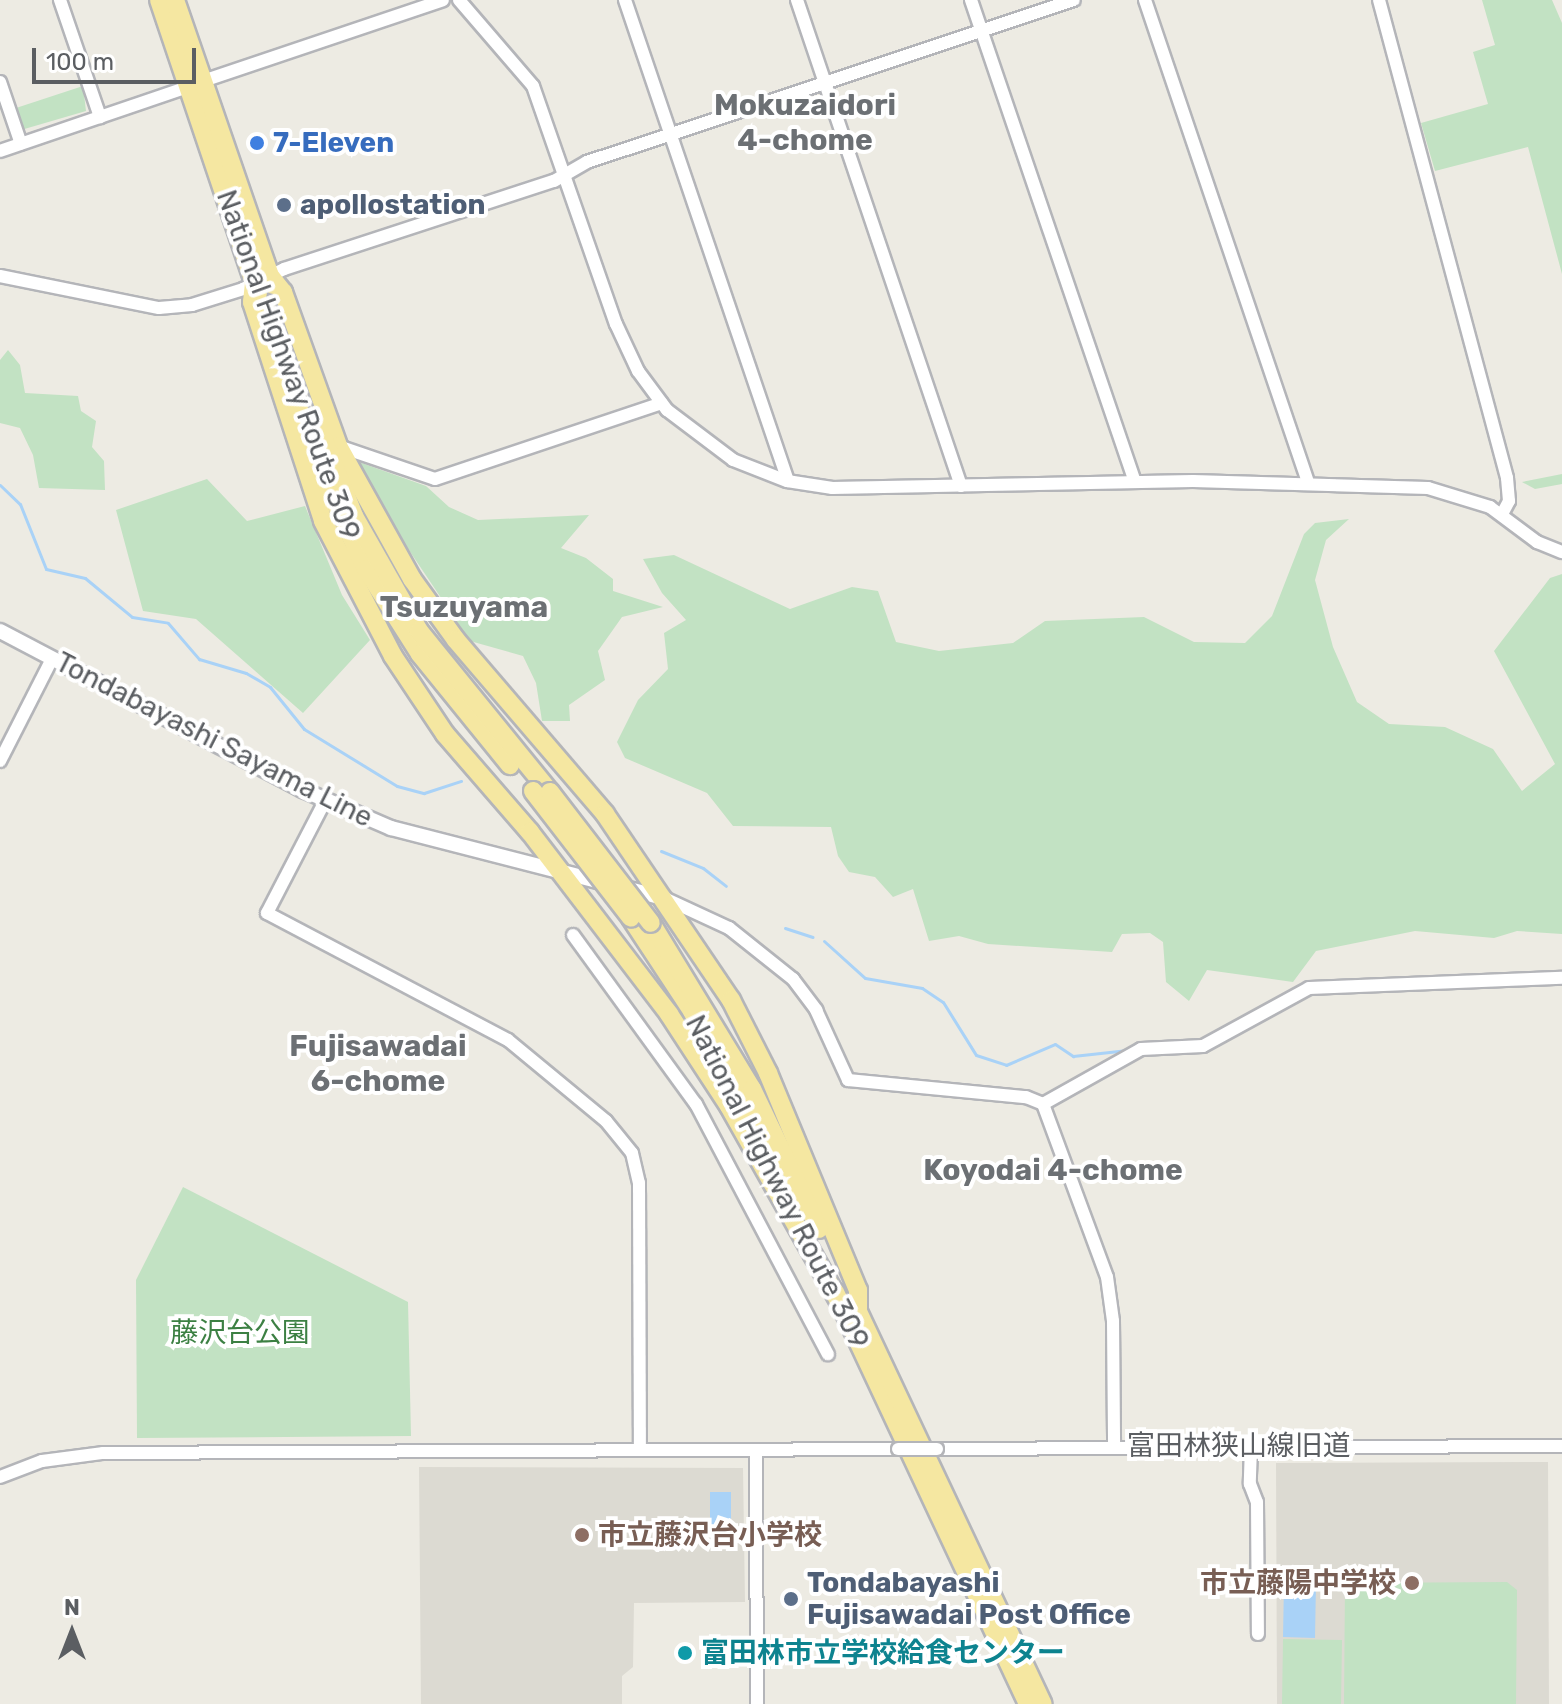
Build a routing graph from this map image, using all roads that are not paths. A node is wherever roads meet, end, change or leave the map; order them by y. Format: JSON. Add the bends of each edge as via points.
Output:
{"nodes":[{"id":1,"x":60,"y":0,"type":"edge"},
{"id":2,"x":159,"y":0,"type":"edge"},
{"id":3,"x":175,"y":0,"type":"edge"},
{"id":4,"x":443,"y":0,"type":"edge"},
{"id":5,"x":459,"y":0,"type":"edge"},
{"id":6,"x":625,"y":0,"type":"edge"},
{"id":7,"x":797,"y":0,"type":"edge"},
{"id":8,"x":971,"y":0,"type":"edge"},
{"id":9,"x":1074,"y":0,"type":"edge"},
{"id":10,"x":1145,"y":0,"type":"edge"},
{"id":11,"x":1379,"y":0,"type":"edge"},
{"id":12,"x":982,"y":32,"type":"junction"},
{"id":13,"x":0,"y":82,"type":"edge"},
{"id":14,"x":195,"y":84,"type":"junction"},
{"id":15,"x":826,"y":85,"type":"junction"},
{"id":16,"x":100,"y":117,"type":"junction"},
{"id":17,"x":671,"y":135,"type":"junction"},
{"id":18,"x":21,"y":144,"type":"junction"},
{"id":19,"x":0,"y":151,"type":"edge"},
{"id":20,"x":566,"y":174,"type":"junction"},
{"id":21,"x":0,"y":276,"type":"edge"},
{"id":22,"x":262,"y":280,"type":"junction"},
{"id":23,"x":662,"y":403,"type":"junction"},
{"id":24,"x":338,"y":446,"type":"junction"},
{"id":25,"x":788,"y":481,"type":"junction"},
{"id":26,"x":1135,"y":482,"type":"junction"},
{"id":27,"x":1308,"y":482,"type":"junction"},
{"id":28,"x":961,"y":486,"type":"junction"},
{"id":29,"x":1502,"y":514,"type":"junction"},
{"id":30,"x":1562,"y":552,"type":"edge"},
{"id":31,"x":0,"y":631,"type":"edge"},
{"id":32,"x":52,"y":659,"type":"junction"},
{"id":33,"x":0,"y":761,"type":"edge"},
{"id":34,"x":542,"y":792,"type":"junction"},
{"id":35,"x":325,"y":801,"type":"junction"},
{"id":36,"x":557,"y":869,"type":"junction"},
{"id":37,"x":664,"y":898,"type":"junction"},
{"id":38,"x":573,"y":935,"type":"dead end"},
{"id":39,"x":1562,"y":978,"type":"edge"},
{"id":40,"x":1043,"y":1104,"type":"junction"},
{"id":41,"x":839,"y":1301,"type":"junction"},
{"id":42,"x":858,"y":1312,"type":"junction"},
{"id":43,"x":828,"y":1354,"type":"dead end"},
{"id":44,"x":1562,"y":1446,"type":"edge"},
{"id":45,"x":1251,"y":1447,"type":"junction"},
{"id":46,"x":1114,"y":1448,"type":"junction"},
{"id":47,"x":640,"y":1450,"type":"junction"},
{"id":48,"x":756,"y":1450,"type":"junction"},
{"id":49,"x":0,"y":1477,"type":"edge"},
{"id":50,"x":1258,"y":1634,"type":"dead end"},
{"id":51,"x":757,"y":1704,"type":"edge"},
{"id":52,"x":1028,"y":1704,"type":"edge"},
{"id":53,"x":1043,"y":1704,"type":"edge"}],
"edges":[{"from":1,"to":16,"type":"street"},
{"from":2,"to":14,"type":"highway","name":"National Highway Route 309"},
{"from":3,"to":14,"type":"highway","name":"National Highway Route 309"},
{"from":4,"to":14,"type":"street"},
{"from":5,"to":20,"type":"street","via":[[533,86]]},
{"from":6,"to":17,"type":"street"},
{"from":7,"to":15,"type":"street"},
{"from":8,"to":12,"type":"street"},
{"from":9,"to":12,"type":"street"},
{"from":10,"to":27,"type":"street"},
{"from":11,"to":29,"type":"street","via":[[1507,478],[1509,501]]},
{"from":12,"to":15,"type":"street"},
{"from":12,"to":26,"type":"street"},
{"from":13,"to":18,"type":"street"},
{"from":14,"to":16,"type":"street"},
{"from":14,"to":22,"type":"highway","name":"National Highway Route 309"},
{"from":15,"to":17,"type":"street"},
{"from":15,"to":28,"type":"street"},
{"from":16,"to":18,"type":"street"},
{"from":17,"to":20,"type":"street"},
{"from":17,"to":25,"type":"street"},
{"from":18,"to":19,"type":"street"},
{"from":20,"to":22,"type":"street"},
{"from":20,"to":23,"type":"street","via":[[627,351]]},
{"from":21,"to":22,"type":"street","via":[[172,310]]},
{"from":22,"to":24,"type":"highway","via":[[283,292]]},
{"from":22,"to":34,"type":"highway","name":"National Highway Route 309","via":[[333,466],[373,554],[440,661]]},
{"from":22,"to":36,"type":"highway","via":[[252,302],[276,386],[323,521],[354,588],[418,697]]},
{"from":23,"to":24,"type":"street","via":[[435,479]]},
{"from":23,"to":25,"type":"street","via":[[716,449]]},
{"from":24,"to":37,"type":"highway","via":[[366,502],[438,616],[605,814]]},
{"from":25,"to":28,"type":"street","via":[[832,488]]},
{"from":26,"to":27,"type":"street"},
{"from":26,"to":28,"type":"street"},
{"from":27,"to":29,"type":"street","via":[[1436,489]]},
{"from":29,"to":30,"type":"street","via":[[1537,542]]},
{"from":31,"to":32,"type":"main road","name":"Tondabayashi Sayama Line"},
{"from":32,"to":33,"type":"street"},
{"from":32,"to":35,"type":"main road","name":"Tondabayashi Sayama Line"},
{"from":34,"to":41,"type":"highway","name":"National Highway Route 309","bridge":true,"via":[[631,918],[733,1082]]},
{"from":34,"to":42,"type":"highway","name":"National Highway Route 309","bridge":true,"via":[[651,923],[752,1089]]},
{"from":35,"to":36,"type":"main road","name":"Tondabayashi Sayama Line","via":[[409,834]]},
{"from":35,"to":47,"type":"street","via":[[267,913],[508,1040],[606,1121],[632,1153],[639,1183]]},
{"from":36,"to":37,"type":"main road","name":"Tondabayashi Sayama Line"},
{"from":36,"to":41,"type":"highway","via":[[711,1078]]},
{"from":37,"to":40,"type":"street","via":[[729,928],[793,979],[816,1010],[848,1080],[1026,1097]]},
{"from":37,"to":42,"type":"highway","via":[[749,1032],[858,1290]]},
{"from":38,"to":43,"type":"street","via":[[696,1104]]},
{"from":39,"to":40,"type":"street","via":[[1309,988],[1211,1043],[1141,1049]]},
{"from":40,"to":46,"type":"street","name":"富田林狭山線旧道","via":[[1107,1277],[1113,1321]]},
{"from":41,"to":52,"type":"highway","name":"National Highway Route 309"},
{"from":42,"to":53,"type":"highway","name":"National Highway Route 309"},
{"from":44,"to":45,"type":"street","name":"富田林狭山線旧道"},
{"from":45,"to":46,"type":"street","name":"富田林狭山線旧道"},
{"from":45,"to":50,"type":"street"},
{"from":46,"to":48,"type":"street","bridge":true},
{"from":47,"to":48,"type":"street"},
{"from":47,"to":49,"type":"street","via":[[103,1453],[42,1461]]},
{"from":48,"to":51,"type":"street"}]}
